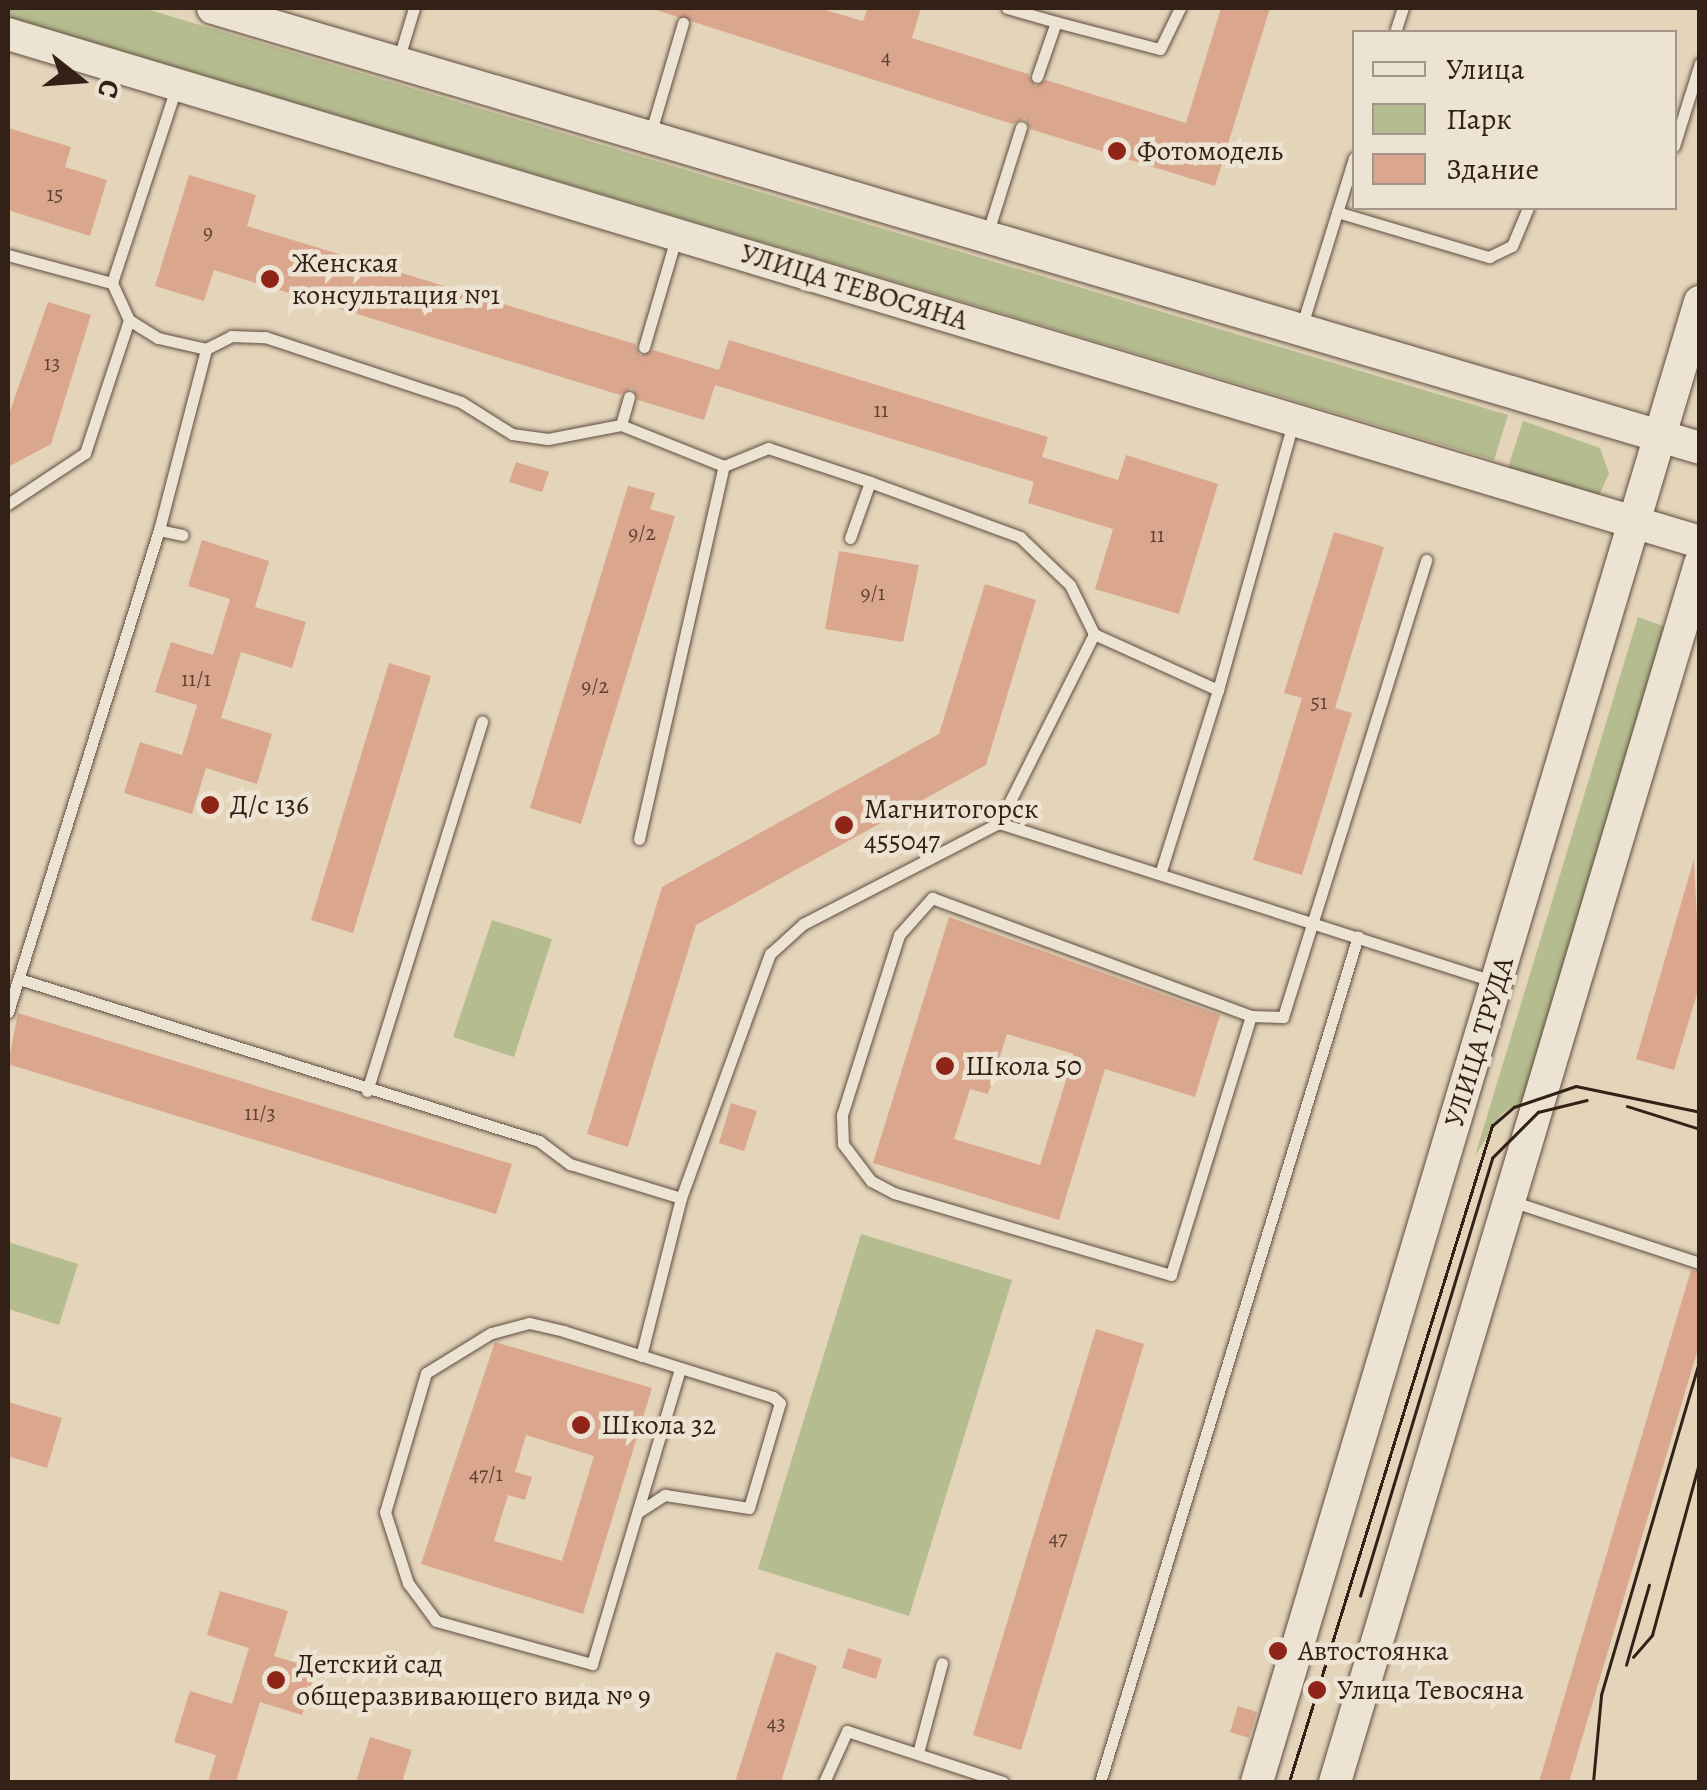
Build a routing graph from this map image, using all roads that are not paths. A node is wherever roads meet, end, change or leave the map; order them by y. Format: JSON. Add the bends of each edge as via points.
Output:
{"nodes":[{"id":1,"x":213,"y":8,"type":"edge"},
{"id":2,"x":414,"y":8,"type":"edge"},
{"id":3,"x":1007,"y":8,"type":"edge"},
{"id":4,"x":1180,"y":8,"type":"edge"},
{"id":5,"x":256,"y":14,"type":"edge"},
{"id":6,"x":1056,"y":22,"type":"junction"},
{"id":7,"x":682,"y":23,"type":"dead end"},
{"id":8,"x":8,"y":34,"type":"edge"},
{"id":9,"x":398,"y":63,"type":"junction"},
{"id":10,"x":1700,"y":63,"type":"edge"},
{"id":11,"x":1037,"y":77,"type":"dead end"},
{"id":12,"x":177,"y":84,"type":"junction"},
{"id":13,"x":1021,"y":127,"type":"dead end"},
{"id":14,"x":650,"y":135,"type":"junction"},
{"id":15,"x":1677,"y":136,"type":"edge"},
{"id":16,"x":1352,"y":165,"type":"edge"},
{"id":17,"x":1527,"y":210,"type":"edge"},
{"id":18,"x":1338,"y":212,"type":"junction"},
{"id":19,"x":678,"y":234,"type":"junction"},
{"id":20,"x":987,"y":236,"type":"junction"},
{"id":21,"x":8,"y":255,"type":"edge"},
{"id":22,"x":112,"y":283,"type":"junction"},
{"id":23,"x":1700,"y":302,"type":"edge"},
{"id":24,"x":128,"y":320,"type":"junction"},
{"id":25,"x":1300,"y":329,"type":"junction"},
{"id":26,"x":644,"y":347,"type":"dead end"},
{"id":27,"x":206,"y":349,"type":"junction"},
{"id":28,"x":629,"y":397,"type":"dead end"},
{"id":29,"x":1294,"y":420,"type":"junction"},
{"id":30,"x":620,"y":425,"type":"junction"},
{"id":31,"x":1658,"y":436,"type":"junction"},
{"id":32,"x":1700,"y":448,"type":"edge"},
{"id":33,"x":724,"y":466,"type":"junction"},
{"id":34,"x":870,"y":482,"type":"junction"},
{"id":35,"x":8,"y":504,"type":"edge"},
{"id":36,"x":1631,"y":522,"type":"junction"},
{"id":37,"x":159,"y":530,"type":"junction"},
{"id":38,"x":182,"y":535,"type":"dead end"},
{"id":39,"x":850,"y":538,"type":"dead end"},
{"id":40,"x":1426,"y":560,"type":"dead end"},
{"id":41,"x":1699,"y":564,"type":"edge"},
{"id":42,"x":1094,"y":634,"type":"junction"},
{"id":43,"x":1218,"y":690,"type":"junction"},
{"id":44,"x":482,"y":721,"type":"dead end"},
{"id":45,"x":999,"y":824,"type":"junction"},
{"id":46,"x":639,"y":839,"type":"dead end"},
{"id":47,"x":1160,"y":874,"type":"junction"},
{"id":48,"x":1314,"y":922,"type":"junction"},
{"id":49,"x":1358,"y":936,"type":"junction"},
{"id":50,"x":18,"y":979,"type":"junction"},
{"id":51,"x":1497,"y":982,"type":"junction"},
{"id":52,"x":8,"y":1012,"type":"edge"},
{"id":53,"x":1250,"y":1016,"type":"junction"},
{"id":54,"x":367,"y":1091,"type":"junction"},
{"id":55,"x":682,"y":1198,"type":"junction"},
{"id":56,"x":1512,"y":1202,"type":"junction"},
{"id":57,"x":1700,"y":1263,"type":"edge"},
{"id":58,"x":641,"y":1356,"type":"junction"},
{"id":59,"x":680,"y":1368,"type":"junction"},
{"id":60,"x":640,"y":1511,"type":"junction"},
{"id":61,"x":942,"y":1663,"type":"dead end"},
{"id":62,"x":918,"y":1753,"type":"junction"},
{"id":63,"x":824,"y":1782,"type":"edge"},
{"id":64,"x":1003,"y":1782,"type":"edge"},
{"id":65,"x":1100,"y":1782,"type":"edge"},
{"id":66,"x":1257,"y":1782,"type":"edge"},
{"id":67,"x":1335,"y":1782,"type":"edge"}],
"edges":[{"from":1,"to":5,"type":"main road"},
{"from":2,"to":9,"type":"lane"},
{"from":3,"to":6,"type":"lane"},
{"from":4,"to":6,"type":"lane","via":[[1160,49]]},
{"from":5,"to":9,"type":"main road"},
{"from":6,"to":11,"type":"lane"},
{"from":7,"to":14,"type":"lane"},
{"from":8,"to":12,"type":"main road","name":"УЛИЦА ТЕВОСЯНА"},
{"from":9,"to":14,"type":"main road"},
{"from":10,"to":15,"type":"lane"},
{"from":12,"to":19,"type":"main road","name":"УЛИЦА ТЕВОСЯНА"},
{"from":12,"to":22,"type":"lane"},
{"from":13,"to":20,"type":"lane"},
{"from":14,"to":20,"type":"main road"},
{"from":16,"to":18,"type":"lane"},
{"from":17,"to":18,"type":"lane","via":[[1512,246],[1489,257]]},
{"from":18,"to":25,"type":"lane"},
{"from":19,"to":26,"type":"lane"},
{"from":19,"to":29,"type":"main road","name":"УЛИЦА ТЕВОСЯНА"},
{"from":20,"to":25,"type":"main road"},
{"from":21,"to":22,"type":"lane"},
{"from":22,"to":24,"type":"lane"},
{"from":23,"to":31,"type":"main road","name":"УЛИЦА ТРУДА"},
{"from":24,"to":27,"type":"lane"},
{"from":24,"to":35,"type":"lane","via":[[85,453]]},
{"from":25,"to":31,"type":"main road"},
{"from":27,"to":30,"type":"lane","via":[[230,336],[265,338],[461,402],[512,434],[548,439]]},
{"from":27,"to":37,"type":"lane"},
{"from":28,"to":30,"type":"lane"},
{"from":29,"to":36,"type":"main road","name":"УЛИЦА ТЕВОСЯНА"},
{"from":29,"to":43,"type":"lane"},
{"from":30,"to":33,"type":"lane"},
{"from":31,"to":32,"type":"main road"},
{"from":31,"to":36,"type":"main road","name":"УЛИЦА ТРУДА"},
{"from":33,"to":34,"type":"lane","via":[[768,448]]},
{"from":33,"to":46,"type":"lane"},
{"from":34,"to":39,"type":"lane"},
{"from":34,"to":42,"type":"lane","via":[[1020,537],[1070,585]]},
{"from":36,"to":41,"type":"main road","name":"УЛИЦА ТЕВОСЯНА"},
{"from":36,"to":51,"type":"main road","name":"УЛИЦА ТРУДА"},
{"from":37,"to":38,"type":"lane"},
{"from":37,"to":50,"type":"lane"},
{"from":40,"to":48,"type":"lane"},
{"from":41,"to":56,"type":"main road"},
{"from":42,"to":43,"type":"lane"},
{"from":42,"to":45,"type":"lane"},
{"from":43,"to":47,"type":"lane"},
{"from":44,"to":54,"type":"lane"},
{"from":45,"to":47,"type":"lane"},
{"from":45,"to":55,"type":"lane","via":[[803,924],[770,954]]},
{"from":47,"to":48,"type":"lane"},
{"from":48,"to":49,"type":"lane"},
{"from":48,"to":53,"type":"lane","via":[[1282,1016]]},
{"from":49,"to":51,"type":"lane"},
{"from":49,"to":65,"type":"lane"},
{"from":50,"to":52,"type":"lane"},
{"from":50,"to":54,"type":"lane"},
{"from":51,"to":66,"type":"main road","name":"УЛИЦА ТРУДА"},
{"from":53,"to":53,"type":"lane","via":[[932,898],[899,935],[842,1116],[843,1144],[871,1181],[894,1193],[1171,1276]]},
{"from":54,"to":55,"type":"lane","via":[[539,1141],[570,1164]]},
{"from":55,"to":58,"type":"lane"},
{"from":56,"to":57,"type":"lane"},
{"from":56,"to":67,"type":"main road"},
{"from":58,"to":59,"type":"lane"},
{"from":58,"to":60,"type":"lane","via":[[529,1322],[430,1370],[386,1512],[408,1582],[434,1619],[588,1666]]},
{"from":59,"to":60,"type":"lane"},
{"from":59,"to":60,"type":"lane","via":[[774,1398],[781,1412],[746,1510],[665,1494]]},
{"from":61,"to":62,"type":"lane"},
{"from":62,"to":63,"type":"lane","via":[[842,1732]]},
{"from":62,"to":64,"type":"lane"}]}
